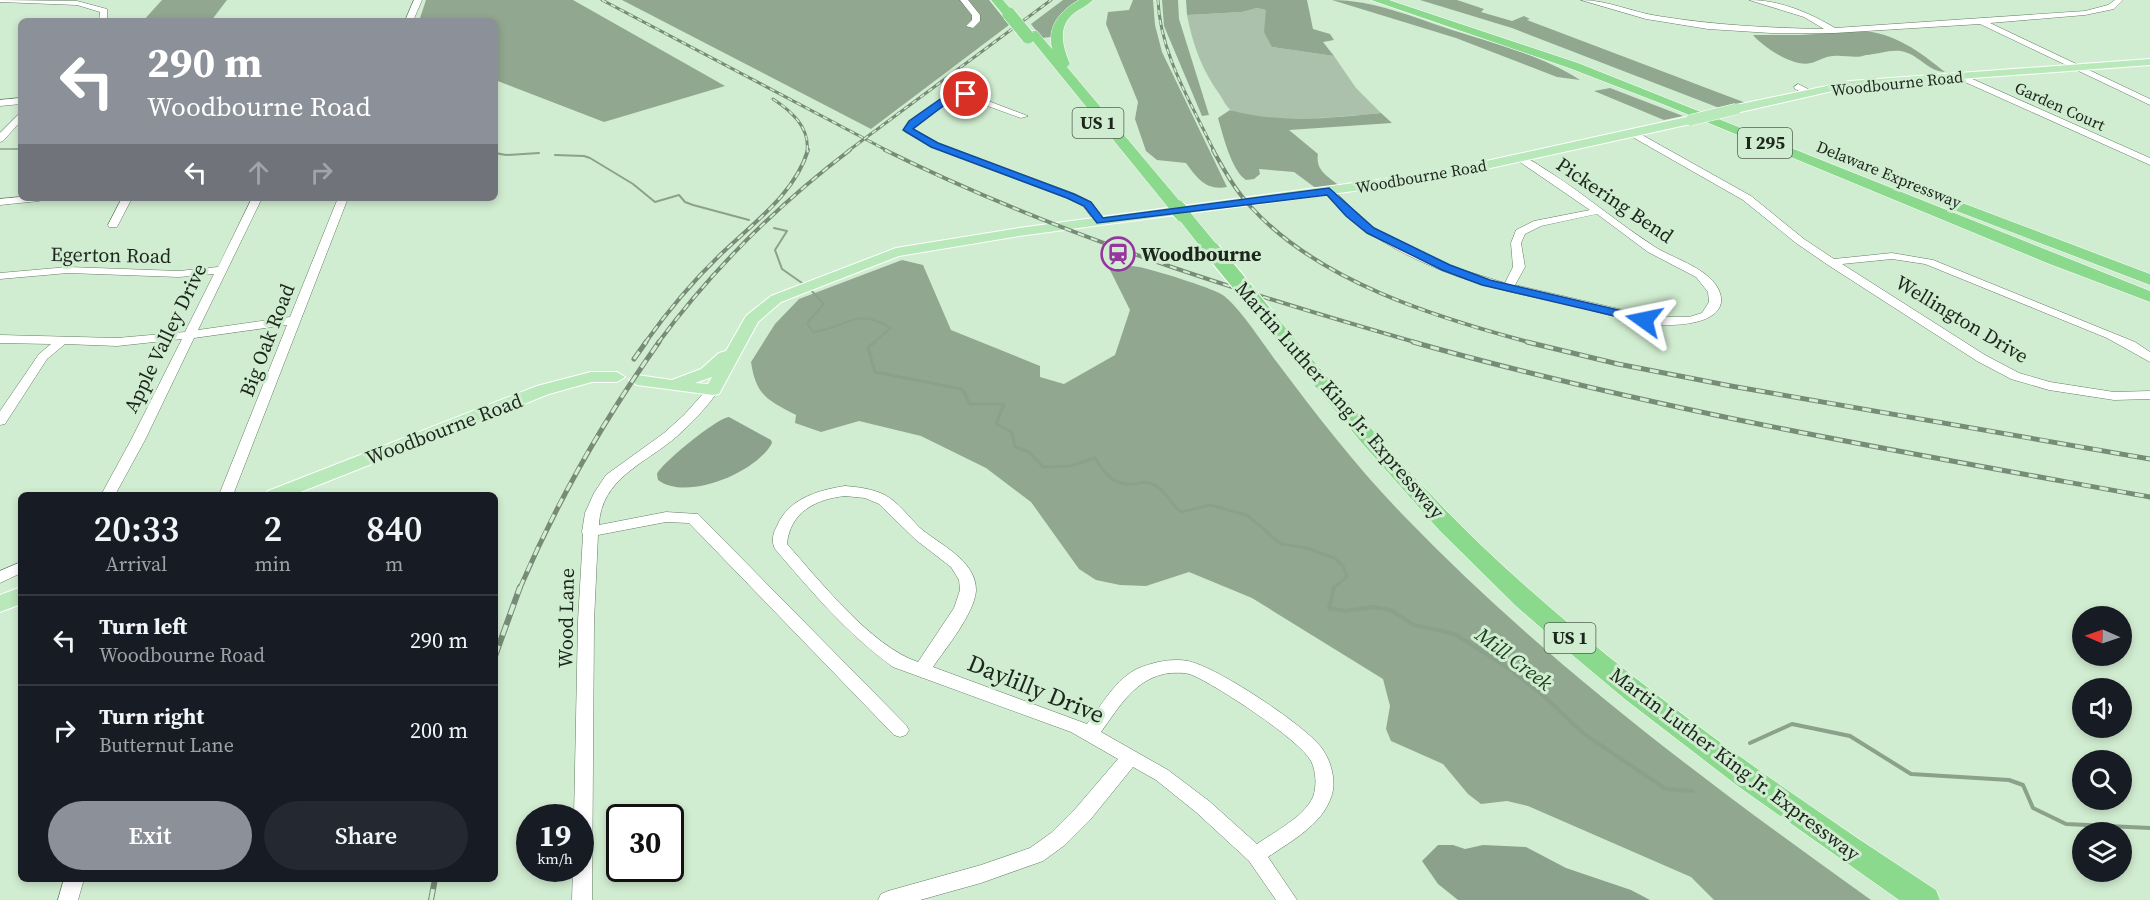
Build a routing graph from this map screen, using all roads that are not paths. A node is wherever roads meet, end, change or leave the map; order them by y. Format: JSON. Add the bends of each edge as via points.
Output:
{"nodes":[{"id":1,"x":0,"y":0,"type":"edge"},
{"id":2,"x":418,"y":0,"type":"edge"},
{"id":3,"x":964,"y":0,"type":"edge"},
{"id":4,"x":998,"y":0,"type":"edge"},
{"id":5,"x":1005,"y":0,"type":"edge"},
{"id":6,"x":1087,"y":0,"type":"edge"},
{"id":7,"x":1368,"y":0,"type":"edge"},
{"id":8,"x":1377,"y":0,"type":"edge"},
{"id":9,"x":1409,"y":0,"type":"edge"},
{"id":10,"x":1585,"y":0,"type":"edge"},
{"id":11,"x":1599,"y":0,"type":"edge"},
{"id":12,"x":1753,"y":0,"type":"edge"},
{"id":13,"x":2106,"y":0,"type":"edge"},
{"id":14,"x":2119,"y":0,"type":"edge"},
{"id":15,"x":1012,"y":13,"type":"junction"},
{"id":16,"x":1424,"y":15,"type":"junction"},
{"id":17,"x":104,"y":18,"type":"edge"},
{"id":18,"x":410,"y":18,"type":"edge"},
{"id":19,"x":1979,"y":19,"type":"junction"},
{"id":20,"x":970,"y":26,"type":"dead end"},
{"id":21,"x":1832,"y":29,"type":"junction"},
{"id":22,"x":1030,"y":36,"type":"junction"},
{"id":23,"x":2150,"y":62,"type":"edge"},
{"id":24,"x":2078,"y":67,"type":"junction"},
{"id":25,"x":1959,"y":76,"type":"junction"},
{"id":26,"x":1072,"y":81,"type":"junction"},
{"id":27,"x":1798,"y":87,"type":"dead end"},
{"id":28,"x":1809,"y":93,"type":"junction"},
{"id":29,"x":18,"y":101,"type":"edge"},
{"id":30,"x":2150,"y":102,"type":"edge"},
{"id":31,"x":0,"y":103,"type":"edge"},
{"id":32,"x":1024,"y":116,"type":"dead end"},
{"id":33,"x":18,"y":118,"type":"edge"},
{"id":34,"x":1632,"y":133,"type":"junction"},
{"id":35,"x":0,"y":139,"type":"edge"},
{"id":36,"x":1520,"y":158,"type":"junction"},
{"id":37,"x":2150,"y":162,"type":"edge"},
{"id":38,"x":1329,"y":191,"type":"junction"},
{"id":39,"x":18,"y":200,"type":"edge"},
{"id":40,"x":125,"y":201,"type":"edge"},
{"id":41,"x":256,"y":201,"type":"edge"},
{"id":42,"x":342,"y":201,"type":"edge"},
{"id":43,"x":0,"y":202,"type":"edge"},
{"id":44,"x":1599,"y":211,"type":"junction"},
{"id":45,"x":1175,"y":212,"type":"junction"},
{"id":46,"x":1100,"y":221,"type":"junction"},
{"id":47,"x":113,"y":225,"type":"dead end"},
{"id":48,"x":1832,"y":263,"type":"junction"},
{"id":49,"x":222,"y":270,"type":"junction"},
{"id":50,"x":0,"y":276,"type":"edge"},
{"id":51,"x":2150,"y":280,"type":"edge"},
{"id":52,"x":1508,"y":288,"type":"junction"},
{"id":53,"x":2150,"y":297,"type":"edge"},
{"id":54,"x":1260,"y":315,"type":"junction"},
{"id":55,"x":296,"y":320,"type":"junction"},
{"id":56,"x":190,"y":335,"type":"junction"},
{"id":57,"x":0,"y":339,"type":"edge"},
{"id":58,"x":739,"y":341,"type":"junction"},
{"id":59,"x":61,"y":342,"type":"junction"},
{"id":60,"x":2150,"y":358,"type":"edge"},
{"id":61,"x":617,"y":377,"type":"dead end"},
{"id":62,"x":637,"y":380,"type":"dead end"},
{"id":63,"x":670,"y":385,"type":"junction"},
{"id":64,"x":713,"y":390,"type":"junction"},
{"id":65,"x":2150,"y":395,"type":"edge"},
{"id":66,"x":0,"y":421,"type":"edge"},
{"id":67,"x":110,"y":492,"type":"edge"},
{"id":68,"x":227,"y":492,"type":"edge"},
{"id":69,"x":283,"y":492,"type":"edge"},
{"id":70,"x":589,"y":532,"type":"junction"},
{"id":71,"x":18,"y":568,"type":"edge"},
{"id":72,"x":0,"y":577,"type":"edge"},
{"id":73,"x":18,"y":597,"type":"edge"},
{"id":74,"x":0,"y":604,"type":"edge"},
{"id":75,"x":922,"y":670,"type":"junction"},
{"id":76,"x":900,"y":730,"type":"dead end"},
{"id":77,"x":1090,"y":734,"type":"junction"},
{"id":78,"x":1131,"y":758,"type":"junction"},
{"id":79,"x":1256,"y":855,"type":"junction"},
{"id":80,"x":73,"y":882,"type":"edge"},
{"id":81,"x":68,"y":900,"type":"edge"},
{"id":82,"x":582,"y":900,"type":"edge"},
{"id":83,"x":888,"y":900,"type":"edge"},
{"id":84,"x":1287,"y":900,"type":"edge"},
{"id":85,"x":1899,"y":900,"type":"edge"},
{"id":86,"x":1925,"y":900,"type":"edge"}],
"edges":[{"from":1,"to":17,"type":"street","via":[[87,5],[104,11]]},
{"from":2,"to":18,"type":"street"},
{"from":3,"to":20,"type":"street","via":[[976,15]]},
{"from":4,"to":15,"type":"highway","name":"Martin Luther King Jr. Expressway","number":"US 1"},
{"from":5,"to":15,"type":"highway","name":"Martin Luther King Jr. Expressway","number":"US 1"},
{"from":6,"to":26,"type":"highway","via":[[1065,15],[1056,32],[1058,50]]},
{"from":7,"to":16,"type":"highway"},
{"from":8,"to":16,"type":"highway","name":"Delaware Expressway","number":"I 295"},
{"from":9,"to":51,"type":"highway","name":"Delaware Expressway","number":"I 295","via":[[1641,79]]},
{"from":10,"to":21,"type":"street","via":[[1716,27]]},
{"from":11,"to":21,"type":"street","via":[[1716,23]]},
{"from":12,"to":21,"type":"street","via":[[1807,15]]},
{"from":13,"to":19,"type":"street","via":[[2081,9]]},
{"from":14,"to":19,"type":"street","via":[[2111,7],[2085,13]]},
{"from":15,"to":22,"type":"highway","name":"Martin Luther King Jr. Expressway","number":"US 1","bridge":true},
{"from":16,"to":53,"type":"highway","name":"Delaware Expressway","number":"I 295","via":[[1622,84]]},
{"from":19,"to":21,"type":"street"},
{"from":19,"to":24,"type":"street"},
{"from":22,"to":26,"type":"highway","name":"Martin Luther King Jr. Expressway","number":"US 1"},
{"from":22,"to":45,"type":"highway","name":"Martin Luther King Jr. Expressway","number":"US 1"},
{"from":23,"to":24,"type":"main road","name":"Woodbourne Road"},
{"from":24,"to":25,"type":"main road","name":"Woodbourne Road"},
{"from":24,"to":30,"type":"street"},
{"from":25,"to":28,"type":"main road","name":"Woodbourne Road","via":[[1850,84]]},
{"from":25,"to":37,"type":"street","name":"Garden Court"},
{"from":26,"to":45,"type":"highway","name":"Martin Luther King Jr. Expressway","number":"US 1"},
{"from":27,"to":28,"type":"street"},
{"from":28,"to":34,"type":"main road","name":"Woodbourne Road","bridge":true},
{"from":29,"to":31,"type":"street"},
{"from":32,"to":46,"type":"street","via":[[959,93],[919,118],[908,130],[935,145],[1071,196],[1087,204]]},
{"from":33,"to":35,"type":"street"},
{"from":34,"to":36,"type":"main road","name":"Woodbourne Road"},
{"from":34,"to":48,"type":"street","name":"Wellington Drive","via":[[1747,198]]},
{"from":36,"to":38,"type":"main road","name":"Woodbourne Road","via":[[1436,176]]},
{"from":36,"to":44,"type":"street","name":"Pickering Bend"},
{"from":38,"to":46,"type":"main road","name":"Woodbourne Road"},
{"from":38,"to":52,"type":"street","name":"Pickering Bend","via":[[1361,224],[1380,236],[1464,275]]},
{"from":39,"to":43,"type":"street"},
{"from":40,"to":47,"type":"street"},
{"from":41,"to":49,"type":"street","name":"Apple Valley Drive"},
{"from":42,"to":55,"type":"street","name":"Big Oak Road"},
{"from":44,"to":52,"type":"street","via":[[1538,223],[1520,232],[1516,243],[1519,267]]},
{"from":44,"to":52,"type":"street","name":"Pickering Bend","via":[[1652,250],[1704,279],[1715,297],[1706,315],[1685,322],[1654,321]]},
{"from":45,"to":54,"type":"highway","name":"Martin Luther King Jr. Expressway","number":"US 1","bridge":true},
{"from":46,"to":58,"type":"main road","name":"Woodbourne Road","via":[[937,244],[883,256],[776,299],[752,319]]},
{"from":48,"to":60,"type":"street","name":"Wellington Drive","via":[[1881,255],[1929,262],[2111,335]]},
{"from":48,"to":65,"type":"street","name":"Wellington Drive","via":[[2015,376],[2049,386],[2114,396]]},
{"from":49,"to":50,"type":"street","name":"Egerton Road","via":[[179,274],[68,270]]},
{"from":49,"to":56,"type":"street","name":"Apple Valley Drive"},
{"from":54,"to":85,"type":"highway","name":"Martin Luther King Jr. Expressway","number":"US 1","via":[[1389,479],[1493,585],[1679,742]]},
{"from":54,"to":86,"type":"highway","name":"Martin Luther King Jr. Expressway","number":"US 1","via":[[1401,476],[1468,546],[1537,609],[1646,701],[1735,768]]},
{"from":55,"to":56,"type":"street"},
{"from":55,"to":68,"type":"street","name":"Big Oak Road"},
{"from":56,"to":59,"type":"street","via":[[117,342]]},
{"from":56,"to":67,"type":"street","name":"Apple Valley Drive"},
{"from":57,"to":59,"type":"street"},
{"from":58,"to":63,"type":"main road","via":[[707,373]]},
{"from":58,"to":64,"type":"main road","name":"Woodbourne Road"},
{"from":59,"to":66,"type":"street","via":[[43,357]]},
{"from":61,"to":69,"type":"main road","name":"Woodbourne Road","via":[[591,377],[543,390]]},
{"from":62,"to":63,"type":"main road"},
{"from":63,"to":64,"type":"main road"},
{"from":64,"to":70,"type":"street","name":"Wood Lane","via":[[669,436],[611,478],[592,513]]},
{"from":70,"to":76,"type":"street","via":[[666,517],[693,518]]},
{"from":70,"to":82,"type":"street","name":"Wood Lane"},
{"from":71,"to":72,"type":"street"},
{"from":73,"to":74,"type":"main road"},
{"from":75,"to":75,"type":"street","name":"Daylilly Drive","via":[[899,662],[876,646],[826,598],[780,545],[783,524],[793,511],[825,493],[866,492],[884,501],[922,538],[952,560],[964,575],[968,591],[951,627]]},
{"from":75,"to":77,"type":"street","name":"Daylilly Drive","via":[[1041,712]]},
{"from":77,"to":78,"type":"street","name":"Daylilly Drive"},
{"from":77,"to":79,"type":"street","via":[[1132,680],[1156,669],[1179,667],[1208,675],[1301,738],[1316,753],[1322,768],[1324,788],[1319,804]]},
{"from":78,"to":79,"type":"street","name":"Daylilly Drive","via":[[1162,775]]},
{"from":78,"to":83,"type":"street","via":[[1083,814],[1036,855]]},
{"from":79,"to":84,"type":"street","name":"Daylilly Drive"},
{"from":80,"to":81,"type":"street"}]}
